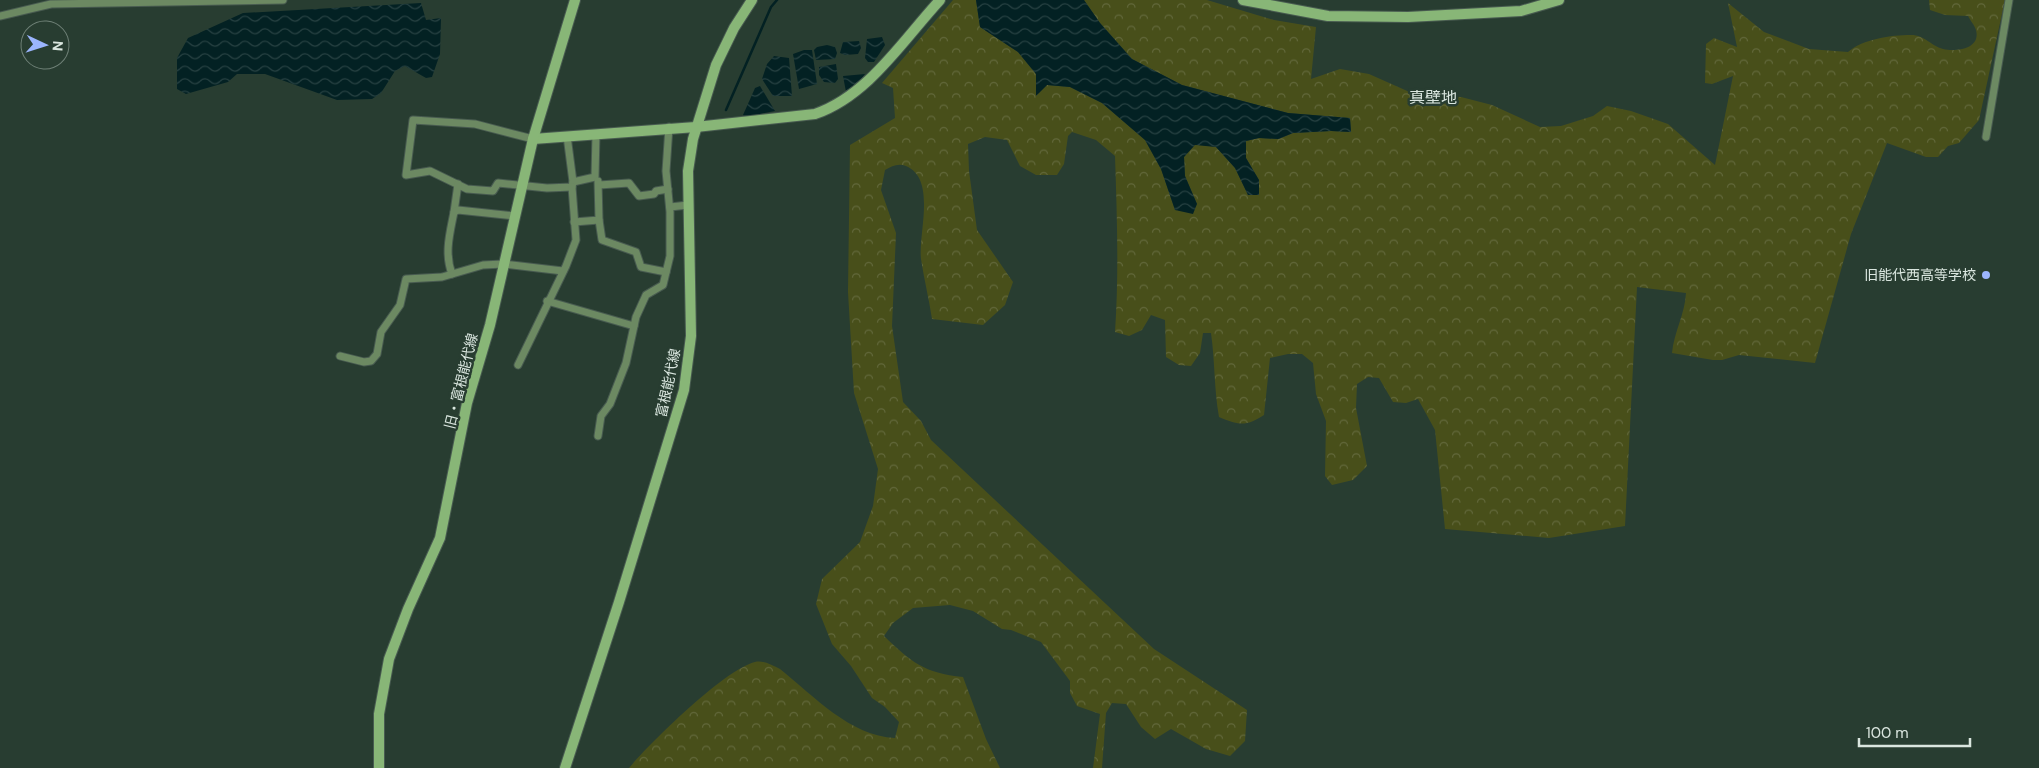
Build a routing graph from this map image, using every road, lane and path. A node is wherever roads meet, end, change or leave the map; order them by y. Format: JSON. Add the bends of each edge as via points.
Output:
{"nodes":[{"id":1,"x":283,"y":0,"type":"edge"},
{"id":2,"x":575,"y":0,"type":"edge"},
{"id":3,"x":752,"y":0,"type":"edge"},
{"id":4,"x":940,"y":0,"type":"edge"},
{"id":5,"x":1243,"y":0,"type":"edge"},
{"id":6,"x":1559,"y":0,"type":"edge"},
{"id":7,"x":2009,"y":0,"type":"edge"},
{"id":8,"x":51,"y":2,"type":"edge"},
{"id":9,"x":0,"y":16,"type":"edge"},
{"id":10,"x":696,"y":127,"type":"junction"},
{"id":11,"x":669,"y":128,"type":"junction"},
{"id":12,"x":596,"y":134,"type":"junction"},
{"id":13,"x":567,"y":136,"type":"junction"},
{"id":14,"x":1986,"y":137,"type":"dead end"},
{"id":15,"x":532,"y":139,"type":"junction"},
{"id":16,"x":596,"y":176,"type":"junction"},
{"id":17,"x":458,"y":184,"type":"junction"},
{"id":18,"x":523,"y":185,"type":"junction"},
{"id":19,"x":572,"y":185,"type":"junction"},
{"id":20,"x":599,"y":185,"type":"junction"},
{"id":21,"x":668,"y":189,"type":"junction"},
{"id":22,"x":688,"y":205,"type":"junction"},
{"id":23,"x":670,"y":207,"type":"junction"},
{"id":24,"x":454,"y":212,"type":"junction"},
{"id":25,"x":515,"y":216,"type":"junction"},
{"id":26,"x":599,"y":220,"type":"junction"},
{"id":27,"x":574,"y":222,"type":"junction"},
{"id":28,"x":503,"y":264,"type":"junction"},
{"id":29,"x":563,"y":271,"type":"junction"},
{"id":30,"x":666,"y":272,"type":"junction"},
{"id":31,"x":452,"y":274,"type":"junction"},
{"id":32,"x":547,"y":301,"type":"junction"},
{"id":33,"x":634,"y":326,"type":"junction"},
{"id":34,"x":340,"y":356,"type":"dead end"},
{"id":35,"x":518,"y":364,"type":"dead end"},
{"id":36,"x":598,"y":436,"type":"dead end"},
{"id":37,"x":379,"y":768,"type":"edge"},
{"id":38,"x":564,"y":768,"type":"edge"}],
"edges":[{"from":1,"to":8,"type":"street"},
{"from":2,"to":15,"type":"street","name":"旧・富根能代線"},
{"from":3,"to":10,"type":"street","name":"富根能代線","via":[[716,65]]},
{"from":4,"to":10,"type":"street","via":[[862,87],[832,108],[815,114]]},
{"from":5,"to":6,"type":"street","via":[[1328,16],[1408,18],[1521,11]]},
{"from":7,"to":14,"type":"street"},
{"from":8,"to":9,"type":"street"},
{"from":10,"to":11,"type":"street"},
{"from":10,"to":22,"type":"street","name":"富根能代線","via":[[688,170]]},
{"from":11,"to":12,"type":"street"},
{"from":11,"to":21,"type":"street"},
{"from":12,"to":13,"type":"street"},
{"from":12,"to":16,"type":"street"},
{"from":13,"to":15,"type":"street"},
{"from":13,"to":19,"type":"street"},
{"from":15,"to":17,"type":"street","via":[[476,124],[413,120],[406,175],[430,171]]},
{"from":15,"to":18,"type":"street","name":"旧・富根能代線"},
{"from":16,"to":19,"type":"street"},
{"from":16,"to":20,"type":"street"},
{"from":17,"to":18,"type":"street","via":[[467,189],[492,190],[498,183]]},
{"from":17,"to":24,"type":"street"},
{"from":18,"to":19,"type":"street","via":[[547,188]]},
{"from":18,"to":25,"type":"street","name":"旧・富根能代線"},
{"from":19,"to":27,"type":"street"},
{"from":20,"to":21,"type":"street","via":[[629,183],[639,196]]},
{"from":20,"to":26,"type":"street"},
{"from":21,"to":23,"type":"street"},
{"from":22,"to":23,"type":"street"},
{"from":22,"to":38,"type":"street","name":"富根能代線","via":[[691,336],[684,390]]},
{"from":23,"to":30,"type":"street","via":[[670,256]]},
{"from":24,"to":25,"type":"street"},
{"from":24,"to":31,"type":"street","via":[[448,242],[448,263]]},
{"from":25,"to":28,"type":"street","name":"旧・富根能代線"},
{"from":26,"to":27,"type":"street"},
{"from":26,"to":30,"type":"street","via":[[602,240],[636,252],[641,267]]},
{"from":27,"to":29,"type":"street","via":[[576,240]]},
{"from":28,"to":29,"type":"street"},
{"from":28,"to":31,"type":"street","via":[[483,265]]},
{"from":28,"to":37,"type":"street","name":"旧・富根能代線","via":[[490,325],[467,403],[440,538],[389,659],[379,714]]},
{"from":29,"to":32,"type":"street"},
{"from":30,"to":33,"type":"street","via":[[663,285],[646,295]]},
{"from":31,"to":34,"type":"street","via":[[406,279],[400,305],[381,332],[377,354],[371,361],[364,362]]},
{"from":32,"to":33,"type":"street"},
{"from":32,"to":35,"type":"street"},
{"from":33,"to":36,"type":"street","via":[[626,363],[610,404],[601,416]]}]}
